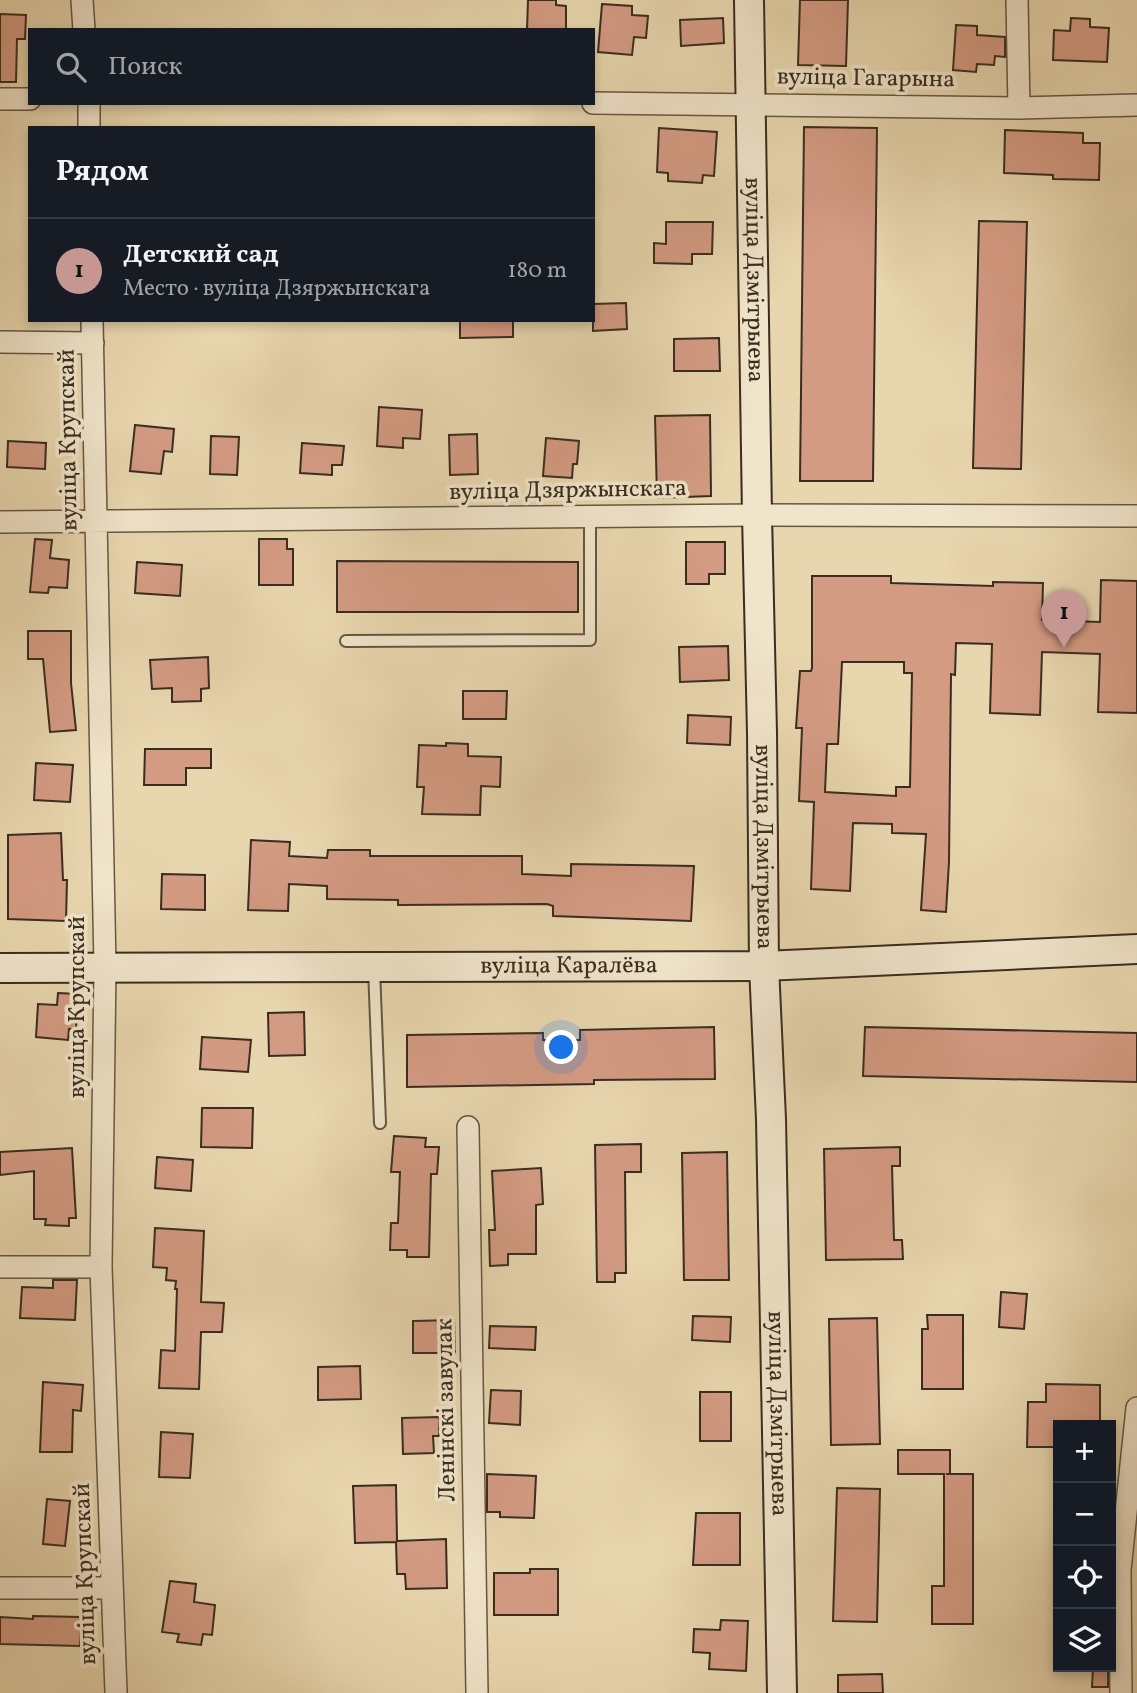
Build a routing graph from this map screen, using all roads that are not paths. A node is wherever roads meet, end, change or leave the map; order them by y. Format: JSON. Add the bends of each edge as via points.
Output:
{"nodes":[{"id":1,"x":82,"y":0,"type":"edge"},
{"id":2,"x":749,"y":0,"type":"edge"},
{"id":3,"x":1017,"y":0,"type":"edge"},
{"id":4,"x":84,"y":28,"type":"edge"},
{"id":5,"x":0,"y":99,"type":"edge"},
{"id":6,"x":28,"y":99,"type":"edge"},
{"id":7,"x":595,"y":103,"type":"edge"},
{"id":8,"x":751,"y":103,"type":"junction"},
{"id":9,"x":89,"y":105,"type":"edge"},
{"id":10,"x":1137,"y":105,"type":"edge"},
{"id":11,"x":1019,"y":108,"type":"junction"},
{"id":12,"x":89,"y":126,"type":"edge"},
{"id":13,"x":92,"y":322,"type":"edge"},
{"id":14,"x":0,"y":342,"type":"edge"},
{"id":15,"x":93,"y":343,"type":"junction"},
{"id":16,"x":757,"y":515,"type":"junction"},
{"id":17,"x":1137,"y":516,"type":"edge"},
{"id":18,"x":590,"y":517,"type":"junction"},
{"id":19,"x":97,"y":521,"type":"junction"},
{"id":20,"x":0,"y":522,"type":"edge"},
{"id":21,"x":346,"y":640,"type":"dead end"},
{"id":22,"x":1137,"y":949,"type":"edge"},
{"id":23,"x":764,"y":966,"type":"junction"},
{"id":24,"x":105,"y":967,"type":"junction"},
{"id":25,"x":374,"y":967,"type":"junction"},
{"id":26,"x":0,"y":968,"type":"edge"},
{"id":27,"x":380,"y":1123,"type":"dead end"},
{"id":28,"x":468,"y":1126,"type":"dead end"},
{"id":29,"x":101,"y":1266,"type":"junction"},
{"id":30,"x":0,"y":1267,"type":"edge"},
{"id":31,"x":1137,"y":1408,"type":"edge"},
{"id":32,"x":0,"y":1588,"type":"edge"},
{"id":33,"x":112,"y":1588,"type":"junction"},
{"id":34,"x":116,"y":1693,"type":"edge"},
{"id":35,"x":477,"y":1693,"type":"edge"},
{"id":36,"x":782,"y":1693,"type":"edge"},
{"id":37,"x":1121,"y":1693,"type":"edge"}],
"edges":[{"from":1,"to":4,"type":"street"},
{"from":2,"to":8,"type":"street","name":"вуліца Дзмітрыева"},
{"from":3,"to":11,"type":"street"},
{"from":5,"to":6,"type":"street"},
{"from":7,"to":8,"type":"street","name":"вуліца Гагарына"},
{"from":8,"to":11,"type":"street","name":"вуліца Гагарына"},
{"from":8,"to":16,"type":"street","name":"вуліца Дзмітрыева"},
{"from":9,"to":12,"type":"street"},
{"from":10,"to":11,"type":"street","name":"вуліца Гагарына"},
{"from":13,"to":15,"type":"street","name":"вуліца Крупскай"},
{"from":14,"to":15,"type":"street"},
{"from":15,"to":19,"type":"street","name":"вуліца Крупскай"},
{"from":16,"to":17,"type":"street","name":"вуліца Дзяржынскага"},
{"from":16,"to":18,"type":"street","name":"вуліца Дзяржынскага"},
{"from":16,"to":23,"type":"street","name":"вуліца Дзмітрыева"},
{"from":18,"to":19,"type":"street","name":"вуліца Дзяржынскага"},
{"from":18,"to":21,"type":"lane","via":[[590,640]]},
{"from":19,"to":20,"type":"street","name":"вуліца Дзяржынскага"},
{"from":19,"to":24,"type":"street","name":"вуліца Крупскай"},
{"from":22,"to":23,"type":"street","name":"вуліца Каралёва"},
{"from":23,"to":25,"type":"street","name":"вуліца Каралёва"},
{"from":23,"to":36,"type":"street","name":"вуліца Дзмітрыева"},
{"from":24,"to":25,"type":"street","name":"вуліца Каралёва"},
{"from":24,"to":26,"type":"street","name":"вуліца Каралёва"},
{"from":24,"to":29,"type":"street","name":"вуліца Крупскай"},
{"from":25,"to":27,"type":"lane"},
{"from":28,"to":35,"type":"street","name":"Ленінскі завулак"},
{"from":29,"to":30,"type":"street"},
{"from":29,"to":33,"type":"street","name":"вуліца Крупскай"},
{"from":31,"to":37,"type":"street","via":[[1121,1570]]},
{"from":32,"to":33,"type":"street"},
{"from":33,"to":34,"type":"street","name":"вуліца Крупскай"}]}
